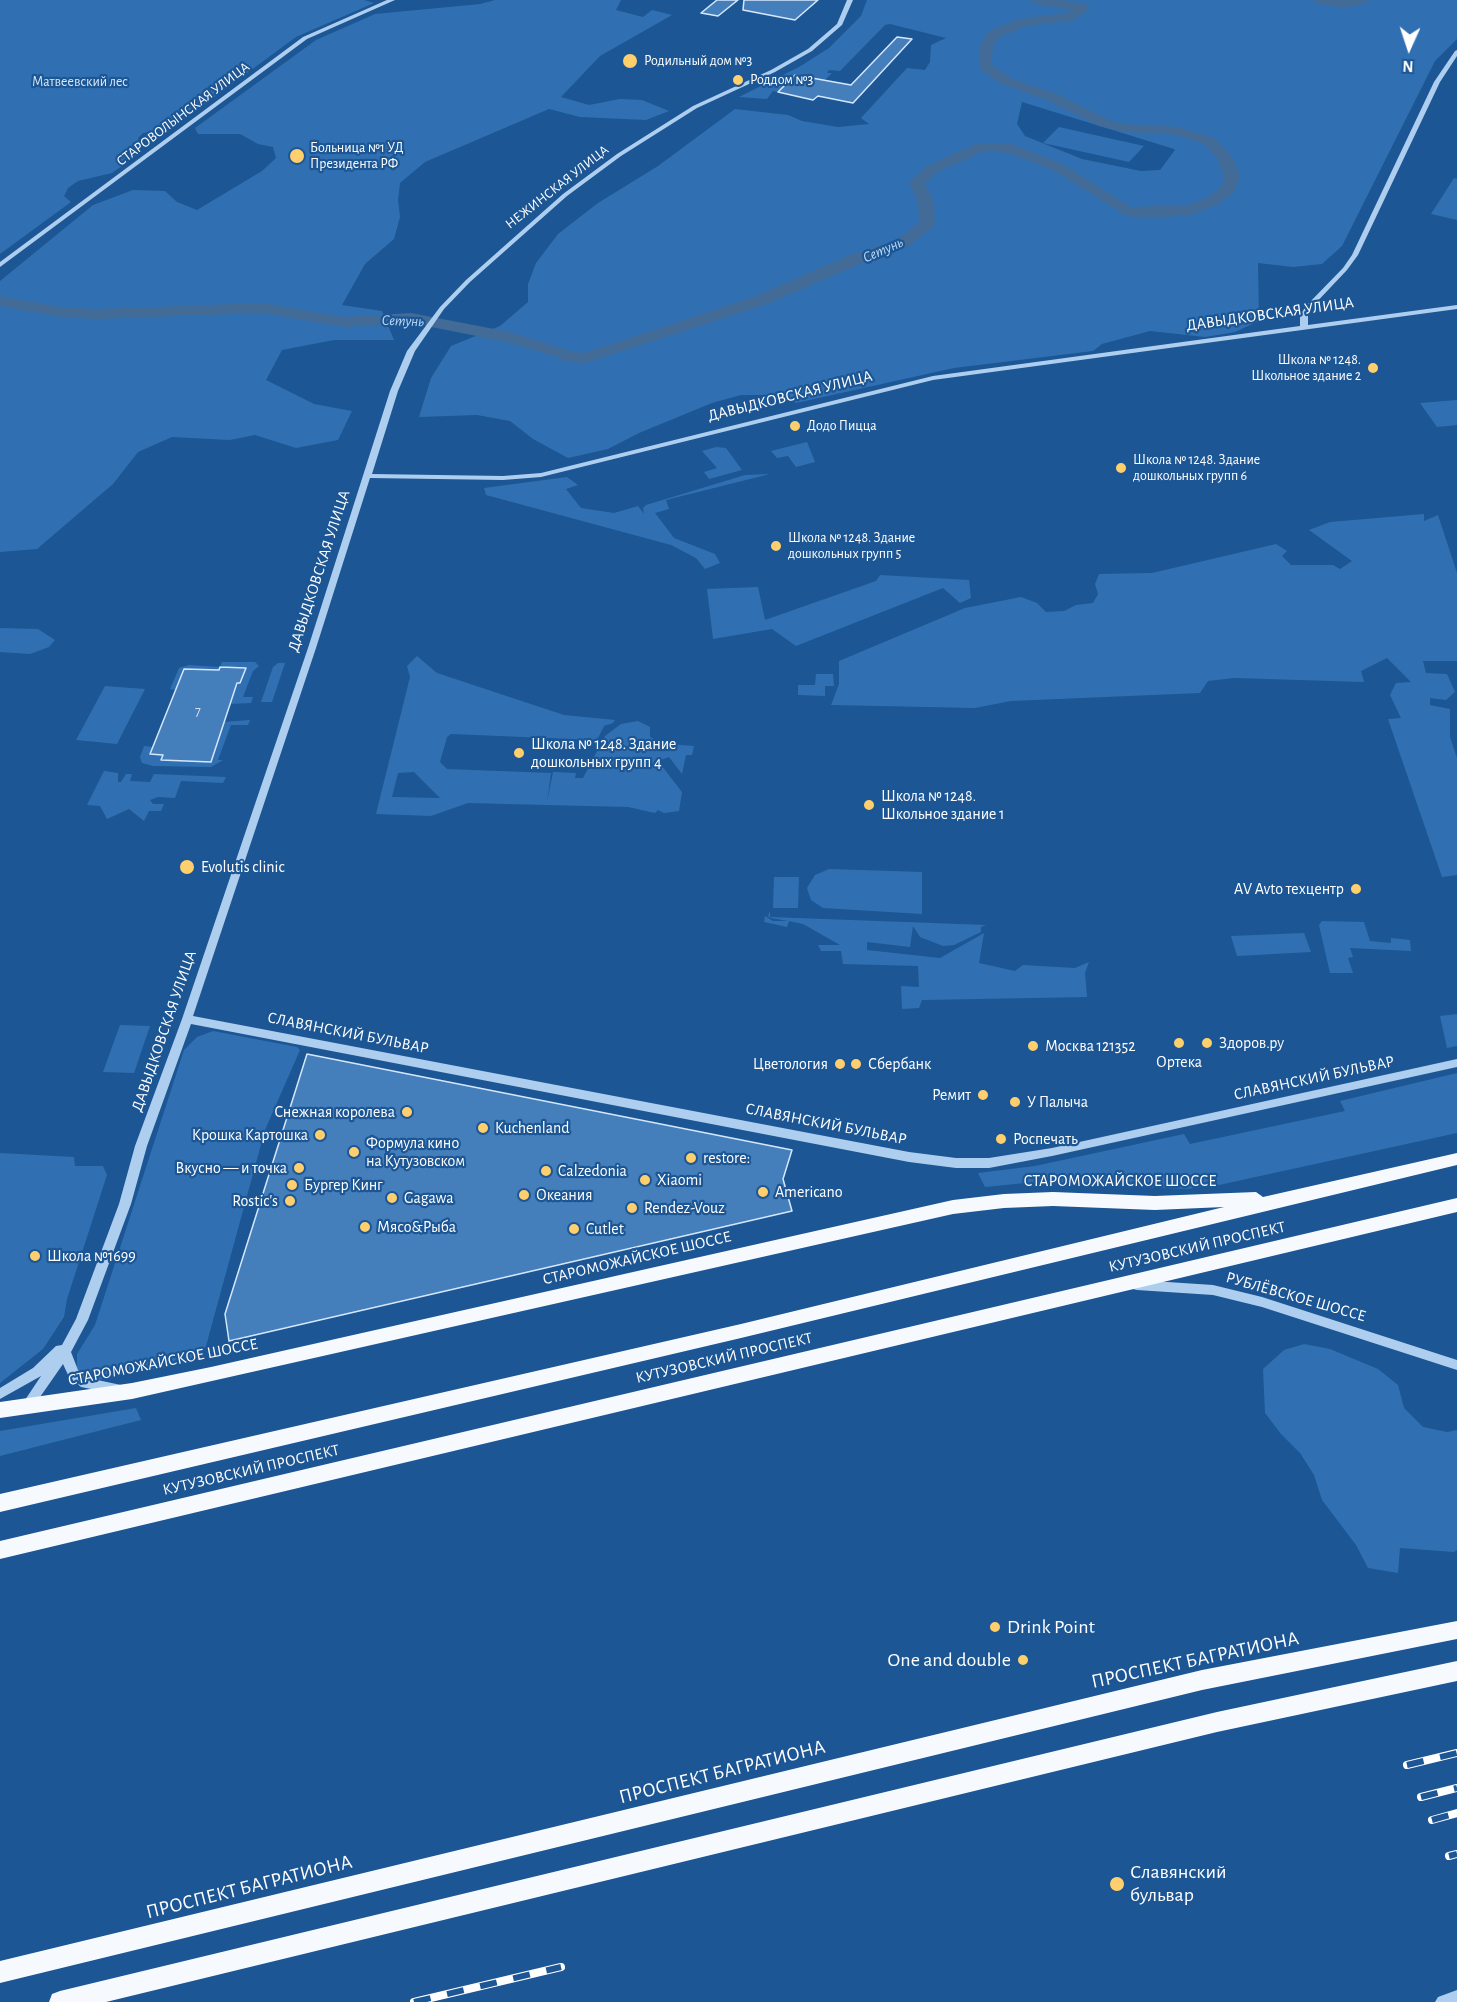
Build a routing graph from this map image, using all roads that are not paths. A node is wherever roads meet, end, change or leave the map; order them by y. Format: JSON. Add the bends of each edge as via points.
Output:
{"nodes":[{"id":1,"x":392,"y":0,"type":"edge"},
{"id":2,"x":850,"y":0,"type":"edge"},
{"id":3,"x":1457,"y":52,"type":"edge"},
{"id":4,"x":0,"y":265,"type":"edge"},
{"id":5,"x":1457,"y":307,"type":"edge"},
{"id":6,"x":1304,"y":327,"type":"junction"},
{"id":7,"x":367,"y":476,"type":"junction"},
{"id":8,"x":187,"y":1019,"type":"junction"},
{"id":9,"x":1457,"y":1063,"type":"edge"},
{"id":10,"x":1457,"y":1160,"type":"edge"},
{"id":11,"x":1289,"y":1197,"type":"junction"},
{"id":12,"x":1457,"y":1205,"type":"edge"},
{"id":13,"x":1121,"y":1285,"type":"junction"},
{"id":14,"x":74,"y":1338,"type":"junction"},
{"id":15,"x":64,"y":1352,"type":"junction"},
{"id":16,"x":1457,"y":1365,"type":"edge"},
{"id":17,"x":132,"y":1391,"type":"junction"},
{"id":18,"x":0,"y":1394,"type":"edge"},
{"id":19,"x":27,"y":1406,"type":"junction"},
{"id":20,"x":0,"y":1410,"type":"edge"},
{"id":21,"x":0,"y":1503,"type":"edge"},
{"id":22,"x":0,"y":1550,"type":"edge"},
{"id":23,"x":1457,"y":1630,"type":"edge"},
{"id":24,"x":1457,"y":1671,"type":"edge"},
{"id":25,"x":0,"y":1972,"type":"edge"},
{"id":26,"x":1457,"y":1998,"type":"edge"},
{"id":27,"x":60,"y":2002,"type":"edge"},
{"id":28,"x":1443,"y":2002,"type":"edge"}],
"edges":[{"from":1,"to":4,"type":"street","name":"СТАРОВОЛЫНСКАЯ УЛИЦА","via":[[305,38]]},
{"from":2,"to":7,"type":"street","name":"НЕЖИНСКАЯ УЛИЦА","via":[[839,25],[810,50],[695,107],[579,184],[523,230],[442,308],[421,336],[399,377]]},
{"from":3,"to":6,"type":"street","via":[[1437,82],[1355,255],[1309,306]]},
{"from":5,"to":6,"type":"street","name":"ДАВЫДКОВСКАЯ УЛИЦА"},
{"from":6,"to":7,"type":"street","name":"ДАВЫДКОВСКАЯ УЛИЦА","via":[[933,378],[541,475]]},
{"from":7,"to":8,"type":"street","name":"ДАВЫДКОВСКАЯ УЛИЦА"},
{"from":8,"to":9,"type":"street","name":"СЛАВЯНСКИЙ БУЛЬВАР","via":[[902,1156],[957,1163],[989,1163],[1052,1152]]},
{"from":8,"to":14,"type":"street","name":"ДАВЫДКОВСКАЯ УЛИЦА","via":[[141,1146],[125,1204]]},
{"from":10,"to":11,"type":"main road","name":"КУТУЗОВСКИЙ ПРОСПЕКТ"},
{"from":11,"to":17,"type":"main road","name":"СТАРОМОЖАЙСКОЕ ШОССЕ","via":[[1155,1203],[1053,1199],[953,1207]]},
{"from":11,"to":21,"type":"main road","name":"КУТУЗОВСКИЙ ПРОСПЕКТ","via":[[730,1334]]},
{"from":12,"to":13,"type":"main road","name":"КУТУЗОВСКИЙ ПРОСПЕКТ"},
{"from":13,"to":16,"type":"street","name":"РУБЛЁВСКОЕ ШОССЕ","via":[[1213,1290],[1307,1315]]},
{"from":13,"to":22,"type":"main road","name":"КУТУЗОВСКИЙ ПРОСПЕКТ"},
{"from":14,"to":15,"type":"street","name":"ДАВЫДКОВСКАЯ УЛИЦА"},
{"from":14,"to":18,"type":"street","via":[[37,1372]]},
{"from":15,"to":17,"type":"street","via":[[73,1373],[86,1383]]},
{"from":15,"to":19,"type":"street","name":"ДАВЫДКОВСКАЯ УЛИЦА"},
{"from":17,"to":19,"type":"main road","name":"СТАРОМОЖАЙСКОЕ ШОССЕ"},
{"from":19,"to":20,"type":"main road","name":"СТАРОМОЖАЙСКОЕ ШОССЕ"},
{"from":23,"to":25,"type":"main road","name":"ПРОСПЕКТ БАГРАТИОНА","via":[[1190,1683]]},
{"from":24,"to":27,"type":"main road","via":[[1205,1725]]},
{"from":26,"to":28,"type":"street"}]}
